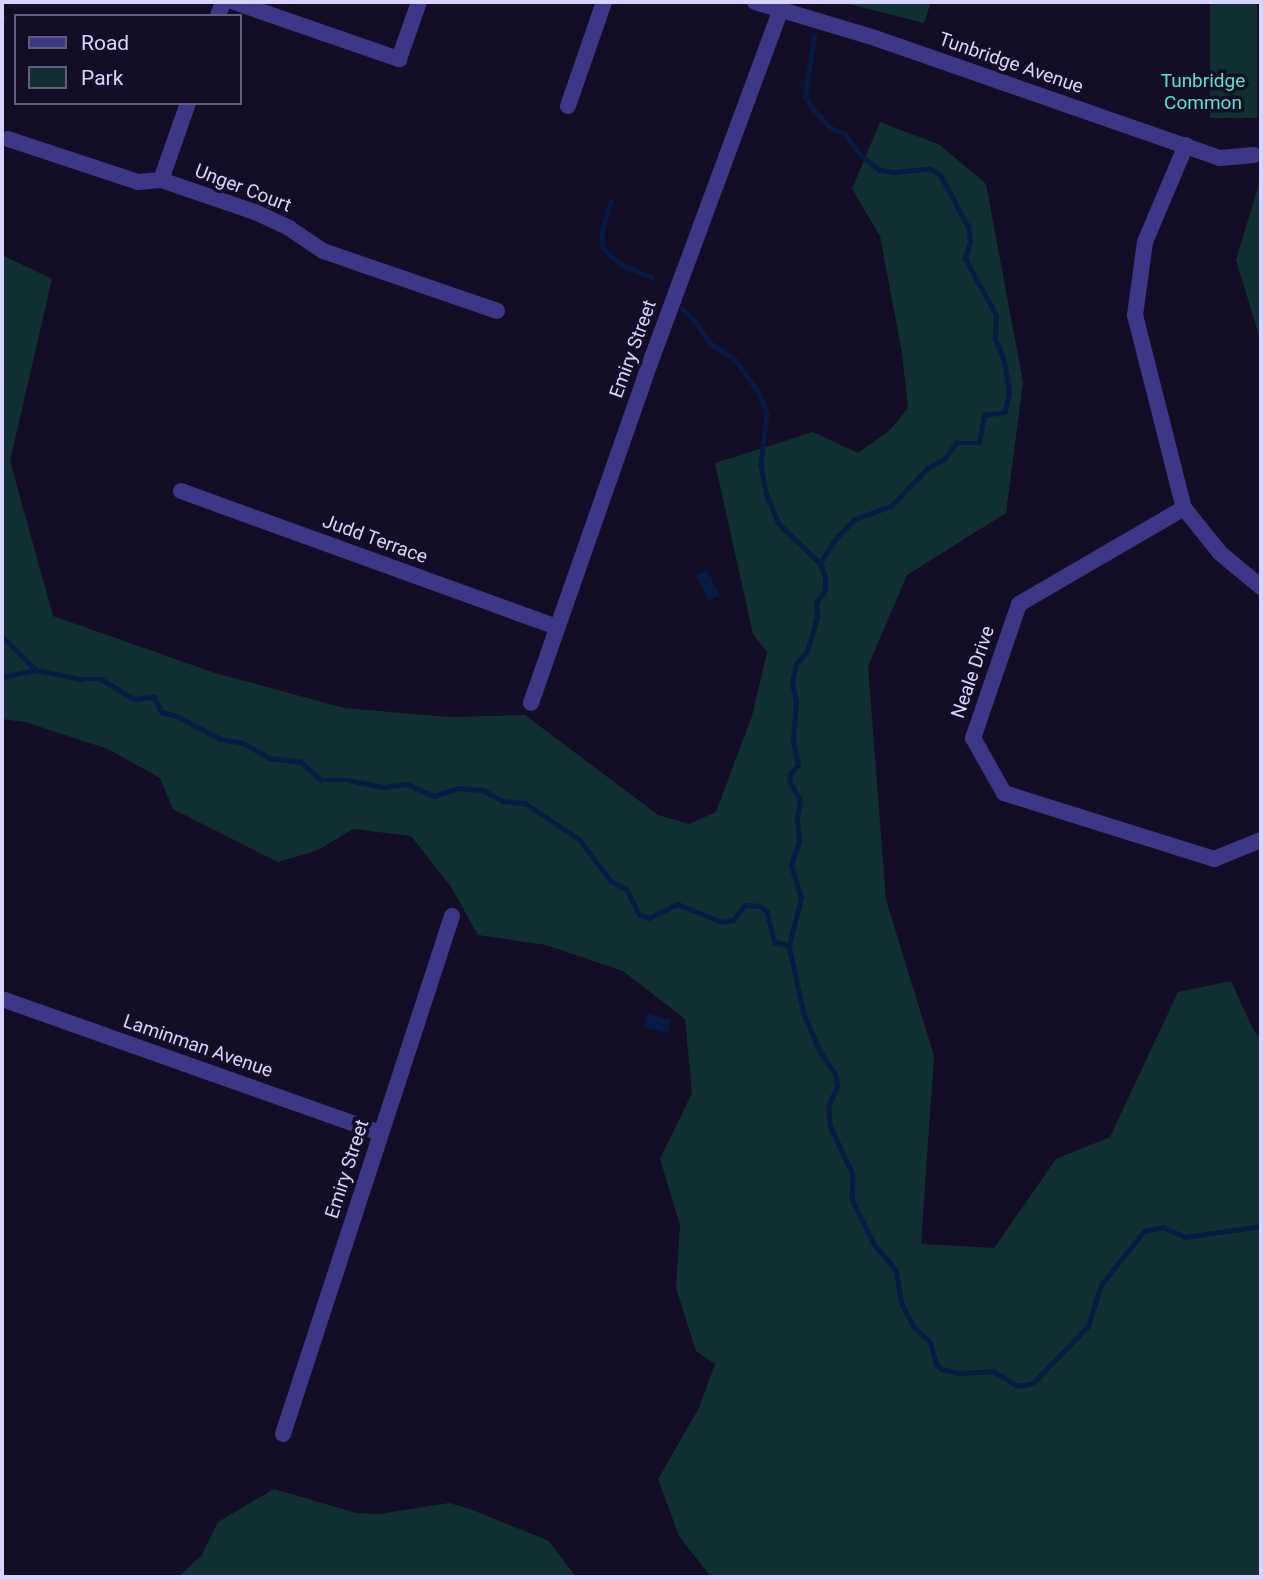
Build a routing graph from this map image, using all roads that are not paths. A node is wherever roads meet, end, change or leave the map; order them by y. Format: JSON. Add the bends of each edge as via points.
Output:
{"nodes":[{"id":1,"x":233,"y":2,"type":"edge"},
{"id":2,"x":419,"y":2,"type":"edge"},
{"id":3,"x":604,"y":2,"type":"edge"},
{"id":4,"x":755,"y":2,"type":"edge"},
{"id":5,"x":780,"y":10,"type":"junction"},
{"id":6,"x":187,"y":105,"type":"edge"},
{"id":7,"x":568,"y":106,"type":"dead end"},
{"id":8,"x":8,"y":139,"type":"dead end"},
{"id":9,"x":1186,"y":145,"type":"junction"},
{"id":10,"x":1254,"y":155,"type":"dead end"},
{"id":11,"x":161,"y":180,"type":"junction"},
{"id":12,"x":496,"y":311,"type":"dead end"},
{"id":13,"x":181,"y":491,"type":"dead end"},
{"id":14,"x":1184,"y":508,"type":"junction"},
{"id":15,"x":1261,"y":587,"type":"edge"},
{"id":16,"x":556,"y":627,"type":"junction"},
{"id":17,"x":531,"y":703,"type":"dead end"},
{"id":18,"x":1261,"y":840,"type":"edge"},
{"id":19,"x":452,"y":916,"type":"dead end"},
{"id":20,"x":2,"y":999,"type":"edge"},
{"id":21,"x":381,"y":1133,"type":"junction"},
{"id":22,"x":283,"y":1434,"type":"dead end"}],
"edges":[{"from":1,"to":2,"type":"street","via":[[399,59]]},
{"from":3,"to":7,"type":"street"},
{"from":4,"to":5,"type":"street","name":"Tunbridge Avenue"},
{"from":5,"to":9,"type":"street","name":"Tunbridge Avenue"},
{"from":5,"to":16,"type":"street","name":"Emiry Street"},
{"from":6,"to":11,"type":"street"},
{"from":8,"to":11,"type":"street","name":"Unger Court","via":[[138,182]]},
{"from":9,"to":10,"type":"street","name":"Tunbridge Avenue","via":[[1220,158]]},
{"from":9,"to":14,"type":"street","via":[[1144,242],[1135,316]]},
{"from":11,"to":12,"type":"street","name":"Unger Court","via":[[255,212],[323,251]]},
{"from":13,"to":16,"type":"street","name":"Judd Terrace"},
{"from":14,"to":15,"type":"street","via":[[1220,553]]},
{"from":14,"to":18,"type":"street","name":"Neale Drive","via":[[1019,604],[973,738],[1004,793],[1214,859]]},
{"from":16,"to":17,"type":"street","name":"Emiry Street"},
{"from":19,"to":21,"type":"street","name":"Emiry Street"},
{"from":20,"to":21,"type":"street","name":"Laminman Avenue"},
{"from":21,"to":22,"type":"street","name":"Emiry Street"}]}
